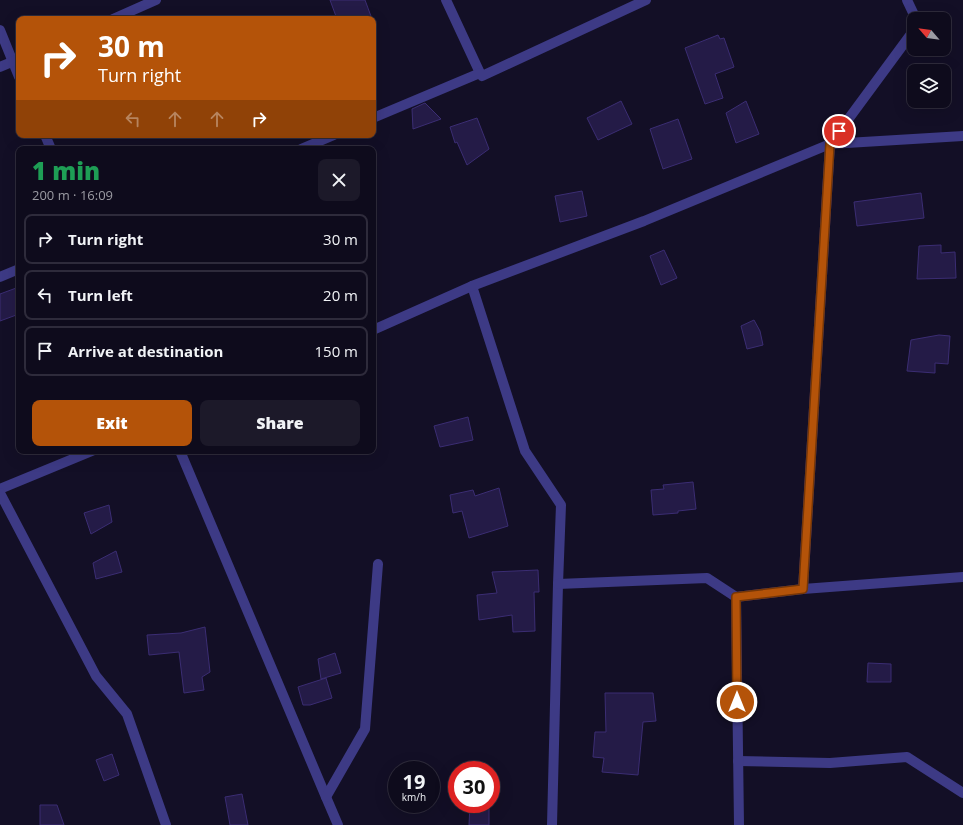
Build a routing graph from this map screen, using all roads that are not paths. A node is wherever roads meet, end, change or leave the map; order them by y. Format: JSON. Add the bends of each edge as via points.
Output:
{"nodes":[{"id":1,"x":156,"y":0,"type":"edge"},
{"id":2,"x":446,"y":0,"type":"edge"},
{"id":3,"x":646,"y":0,"type":"edge"},
{"id":4,"x":908,"y":0,"type":"edge"},
{"id":5,"x":913,"y":12,"type":"edge"},
{"id":6,"x":120,"y":16,"type":"edge"},
{"id":7,"x":0,"y":30,"type":"edge"},
{"id":8,"x":907,"y":40,"type":"edge"},
{"id":9,"x":16,"y":61,"type":"edge"},
{"id":10,"x":0,"y":67,"type":"edge"},
{"id":11,"x":480,"y":73,"type":"junction"},
{"id":12,"x":376,"y":117,"type":"edge"},
{"id":13,"x":963,"y":136,"type":"edge"},
{"id":14,"x":327,"y":138,"type":"edge"},
{"id":15,"x":830,"y":144,"type":"junction"},
{"id":16,"x":308,"y":146,"type":"edge"},
{"id":17,"x":16,"y":270,"type":"edge"},
{"id":18,"x":0,"y":277,"type":"edge"},
{"id":19,"x":472,"y":286,"type":"junction"},
{"id":20,"x":376,"y":329,"type":"edge"},
{"id":21,"x":85,"y":454,"type":"edge"},
{"id":22,"x":181,"y":454,"type":"edge"},
{"id":23,"x":0,"y":489,"type":"edge"},
{"id":24,"x":0,"y":493,"type":"edge"},
{"id":25,"x":378,"y":564,"type":"dead end"},
{"id":26,"x":963,"y":577,"type":"edge"},
{"id":27,"x":558,"y":584,"type":"junction"},
{"id":28,"x":803,"y":589,"type":"junction"},
{"id":29,"x":736,"y":597,"type":"junction"},
{"id":30,"x":738,"y":761,"type":"junction"},
{"id":31,"x":963,"y":793,"type":"edge"},
{"id":32,"x":326,"y":797,"type":"junction"},
{"id":33,"x":166,"y":825,"type":"edge"},
{"id":34,"x":338,"y":825,"type":"edge"},
{"id":35,"x":552,"y":825,"type":"edge"},
{"id":36,"x":739,"y":825,"type":"edge"}],
"edges":[{"from":1,"to":6,"type":"street"},
{"from":2,"to":11,"type":"street"},
{"from":3,"to":11,"type":"street","via":[[482,76]]},
{"from":4,"to":5,"type":"street"},
{"from":7,"to":9,"type":"street"},
{"from":8,"to":15,"type":"street"},
{"from":9,"to":10,"type":"street"},
{"from":11,"to":12,"type":"street"},
{"from":13,"to":15,"type":"street"},
{"from":14,"to":16,"type":"street"},
{"from":15,"to":19,"type":"street","via":[[644,221]]},
{"from":15,"to":28,"type":"street"},
{"from":17,"to":18,"type":"street"},
{"from":19,"to":20,"type":"street"},
{"from":19,"to":27,"type":"street","via":[[525,451],[561,505]]},
{"from":21,"to":23,"type":"street"},
{"from":22,"to":32,"type":"street"},
{"from":24,"to":33,"type":"street","via":[[96,676],[127,714]]},
{"from":25,"to":32,"type":"street","via":[[365,730]]},
{"from":26,"to":28,"type":"street"},
{"from":27,"to":29,"type":"street","via":[[706,578]]},
{"from":27,"to":35,"type":"street"},
{"from":28,"to":29,"type":"street"},
{"from":29,"to":30,"type":"street"},
{"from":30,"to":31,"type":"street","via":[[830,763],[907,757]]},
{"from":30,"to":36,"type":"street"},
{"from":32,"to":34,"type":"street"}]}
